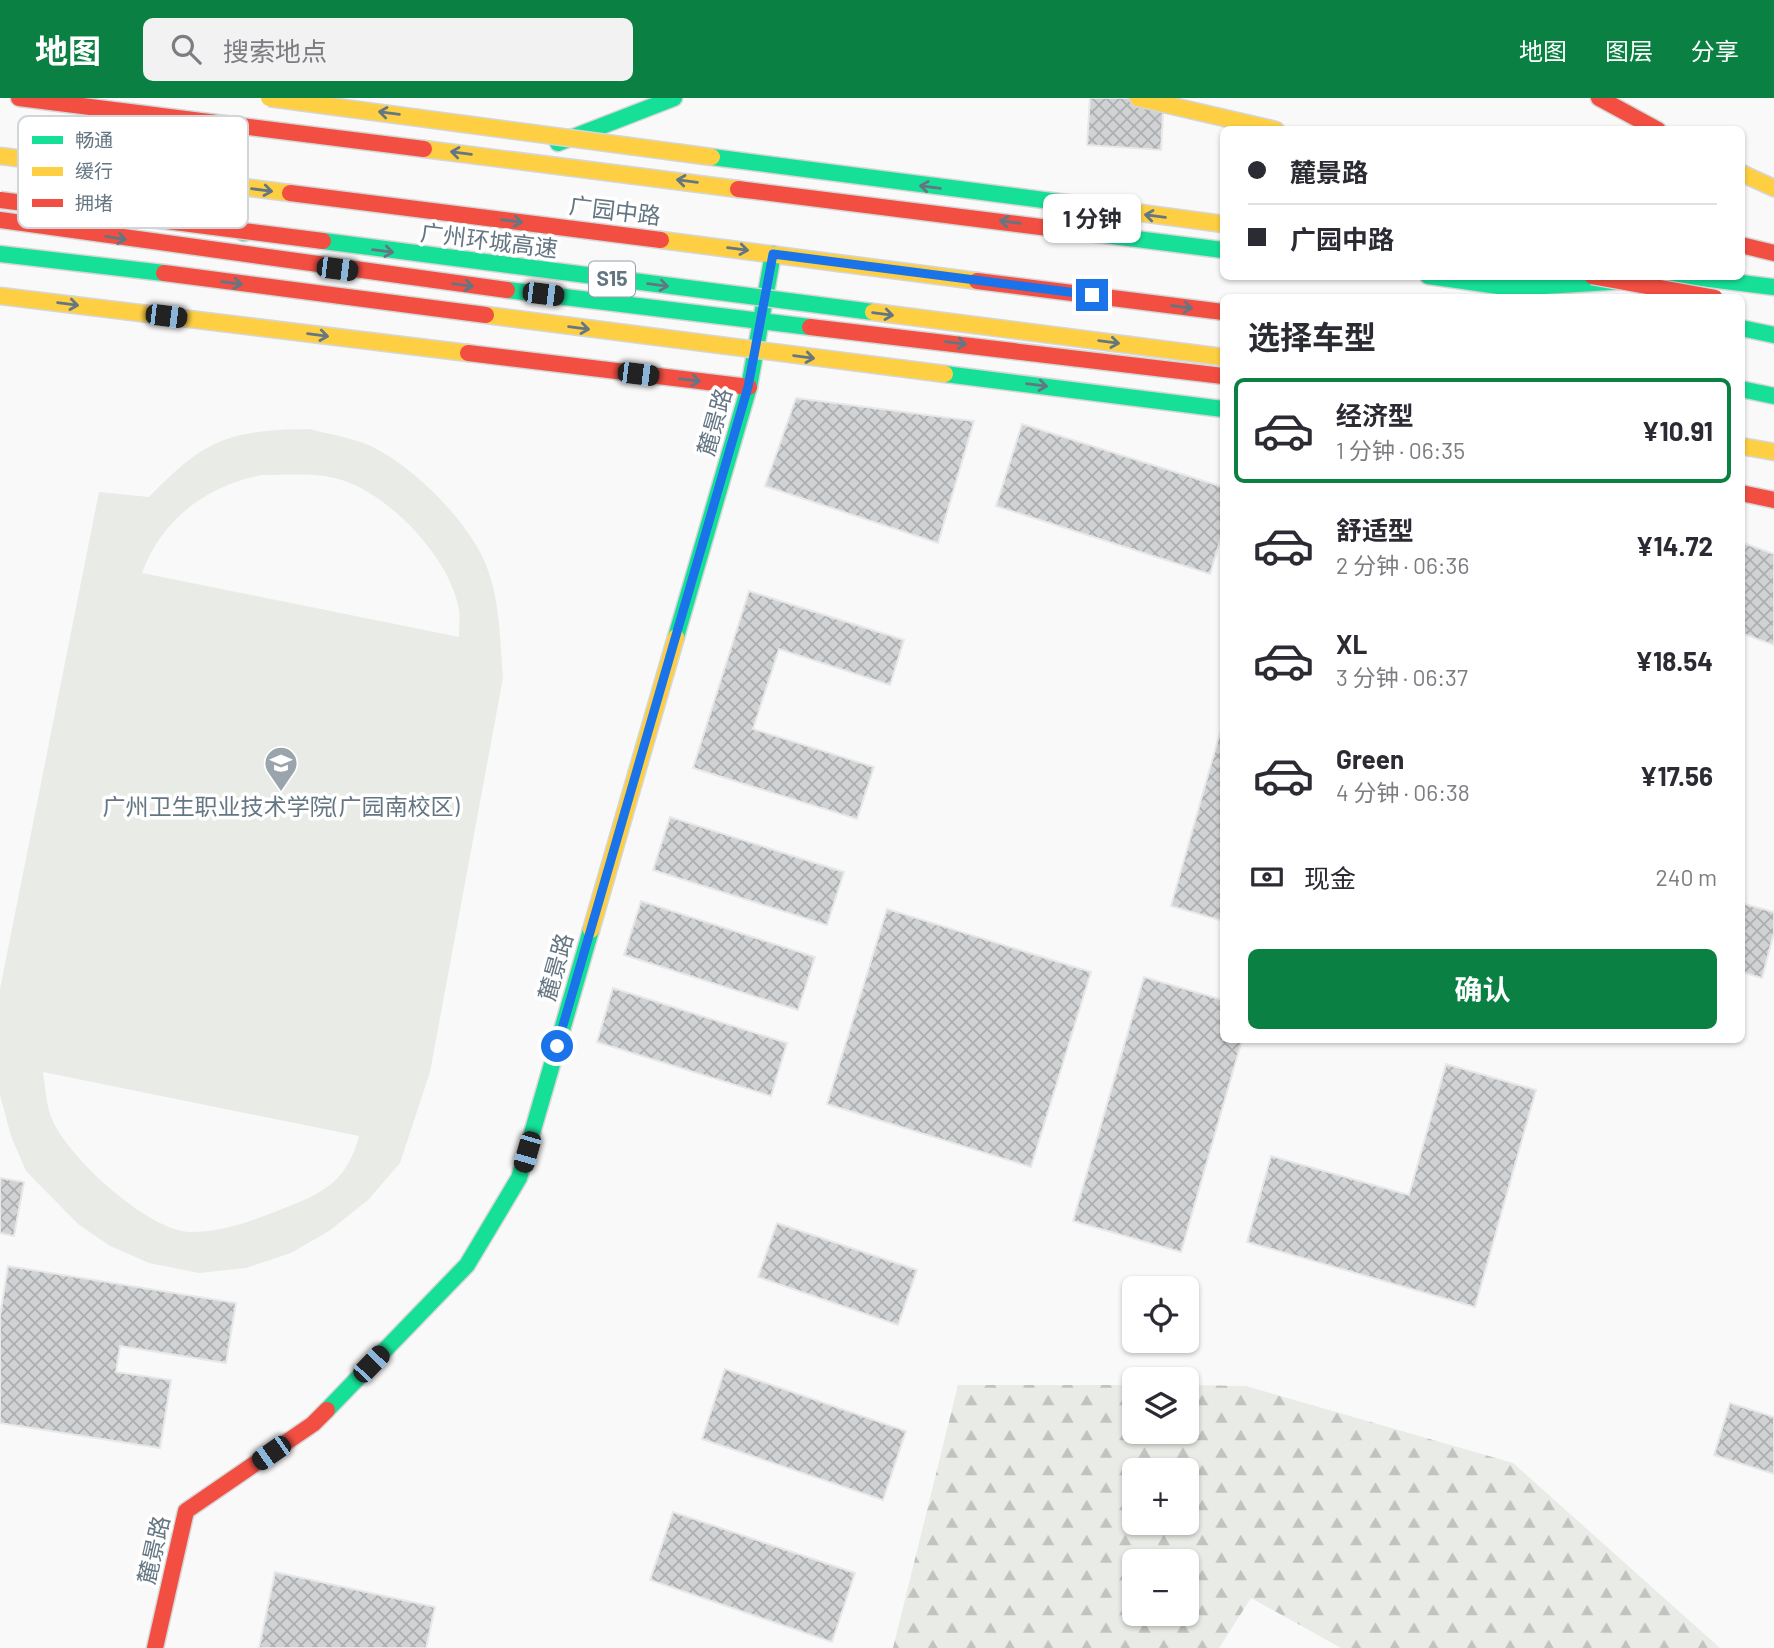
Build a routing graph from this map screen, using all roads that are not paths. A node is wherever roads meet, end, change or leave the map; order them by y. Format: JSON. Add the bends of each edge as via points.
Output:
{"nodes":[{"id":1,"x":19,"y":98,"type":"edge"},
{"id":2,"x":78,"y":98,"type":"edge"},
{"id":3,"x":269,"y":98,"type":"edge"},
{"id":4,"x":674,"y":98,"type":"edge"},
{"id":5,"x":1138,"y":98,"type":"edge"},
{"id":6,"x":1598,"y":98,"type":"edge"},
{"id":7,"x":435,"y":106,"type":"dead end"},
{"id":8,"x":92,"y":108,"type":"junction"},
{"id":9,"x":157,"y":116,"type":"edge"},
{"id":10,"x":1259,"y":126,"type":"edge"},
{"id":11,"x":1650,"y":126,"type":"edge"},
{"id":12,"x":248,"y":127,"type":"edge"},
{"id":13,"x":0,"y":156,"type":"edge"},
{"id":14,"x":18,"y":158,"type":"edge"},
{"id":15,"x":515,"y":160,"type":"junction"},
{"id":16,"x":1745,"y":175,"type":"edge"},
{"id":17,"x":248,"y":188,"type":"edge"},
{"id":18,"x":1774,"y":188,"type":"edge"},
{"id":19,"x":0,"y":200,"type":"edge"},
{"id":20,"x":18,"y":202,"type":"edge"},
{"id":21,"x":0,"y":220,"type":"edge"},
{"id":22,"x":18,"y":223,"type":"edge"},
{"id":23,"x":1220,"y":224,"type":"edge"},
{"id":24,"x":55,"y":228,"type":"edge"},
{"id":25,"x":218,"y":228,"type":"edge"},
{"id":26,"x":235,"y":228,"type":"edge"},
{"id":27,"x":1745,"y":246,"type":"edge"},
{"id":28,"x":1220,"y":250,"type":"edge"},
{"id":29,"x":1772,"y":253,"type":"edge"},
{"id":30,"x":0,"y":254,"type":"edge"},
{"id":31,"x":773,"y":254,"type":"junction"},
{"id":32,"x":294,"y":263,"type":"junction"},
{"id":33,"x":1456,"y":280,"type":"edge"},
{"id":34,"x":1614,"y":280,"type":"edge"},
{"id":35,"x":1644,"y":280,"type":"edge"},
{"id":36,"x":1717,"y":280,"type":"edge"},
{"id":37,"x":1774,"y":287,"type":"edge"},
{"id":38,"x":1513,"y":288,"type":"junction"},
{"id":39,"x":1550,"y":294,"type":"edge"},
{"id":40,"x":1693,"y":294,"type":"edge"},
{"id":41,"x":0,"y":296,"type":"edge"},
{"id":42,"x":1220,"y":312,"type":"edge"},
{"id":43,"x":762,"y":319,"type":"junction"},
{"id":44,"x":1745,"y":329,"type":"edge"},
{"id":45,"x":1774,"y":335,"type":"edge"},
{"id":46,"x":1220,"y":357,"type":"edge"},
{"id":47,"x":1220,"y":376,"type":"edge"},
{"id":48,"x":748,"y":387,"type":"junction"},
{"id":49,"x":1745,"y":390,"type":"edge"},
{"id":50,"x":1774,"y":396,"type":"edge"},
{"id":51,"x":1220,"y":409,"type":"edge"},
{"id":52,"x":1745,"y":447,"type":"edge"},
{"id":53,"x":1774,"y":452,"type":"edge"},
{"id":54,"x":1745,"y":463,"type":"edge"},
{"id":55,"x":1763,"y":467,"type":"dead end"},
{"id":56,"x":1745,"y":494,"type":"edge"},
{"id":57,"x":1774,"y":500,"type":"edge"},
{"id":58,"x":155,"y":1648,"type":"edge"}],
"edges":[{"from":1,"to":8,"type":"main road","name":"广园中路"},
{"from":2,"to":8,"type":"main road"},
{"from":23,"to":3,"type":"main road","one_way":true,"bridge":true},
{"from":4,"to":15,"type":"main road"},
{"from":5,"to":10,"type":"main road"},
{"from":6,"to":11,"type":"main road"},
{"from":7,"to":15,"type":"main road"},
{"from":9,"to":8,"type":"main road","name":"广园中路","one_way":true},
{"from":15,"to":12,"type":"main road","name":"广园中路","one_way":true},
{"from":13,"to":14,"type":"main road","name":"广园中路"},
{"from":28,"to":15,"type":"main road","name":"广园中路","one_way":true},
{"from":16,"to":18,"type":"main road"},
{"from":17,"to":31,"type":"main road","name":"广园中路","one_way":true},
{"from":19,"to":20,"type":"main road","name":"广州环城高速","number":"S15","one_way":true,"bridge":true},
{"from":21,"to":22,"type":"main road","one_way":true},
{"from":24,"to":32,"type":"main road","one_way":true},
{"from":25,"to":46,"type":"main road","name":"广州环城高速","number":"S15","one_way":true,"bridge":true},
{"from":26,"to":32,"type":"main road"},
{"from":27,"to":29,"type":"main road"},
{"from":30,"to":51,"type":"main road","one_way":true,"bridge":true},
{"from":31,"to":42,"type":"main road","name":"广园中路","one_way":true},
{"from":31,"to":43,"type":"main road","name":"麓景路"},
{"from":32,"to":43,"type":"main road","one_way":true},
{"from":33,"to":38,"type":"main road"},
{"from":34,"to":40,"type":"main road","bridge":true},
{"from":35,"to":38,"type":"main road"},
{"from":36,"to":37,"type":"main road"},
{"from":38,"to":39,"type":"main road"},
{"from":41,"to":48,"type":"main road","one_way":true},
{"from":43,"to":47,"type":"main road","one_way":true},
{"from":43,"to":48,"type":"main road","name":"麓景路"},
{"from":44,"to":45,"type":"main road"},
{"from":48,"to":58,"type":"main road","name":"麓景路","via":[[519,1178],[467,1265],[313,1424],[187,1511]]},
{"from":49,"to":50,"type":"main road"},
{"from":52,"to":53,"type":"main road"},
{"from":54,"to":55,"type":"main road"},
{"from":56,"to":57,"type":"main road"}]}
